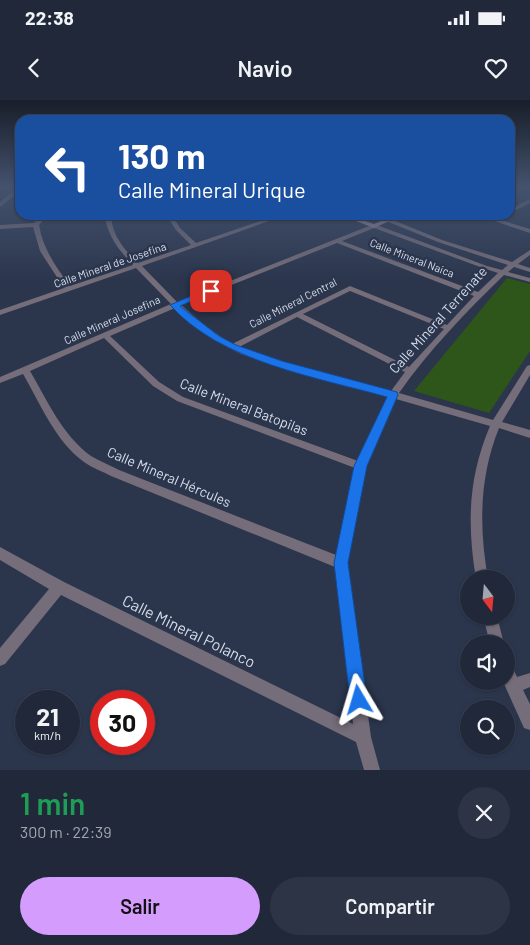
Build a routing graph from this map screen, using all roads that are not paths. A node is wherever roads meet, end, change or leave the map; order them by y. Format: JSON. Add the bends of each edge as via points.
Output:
{"nodes":[{"id":1,"x":40,"y":220,"type":"edge"},
{"id":2,"x":109,"y":220,"type":"edge"},
{"id":3,"x":172,"y":220,"type":"edge"},
{"id":4,"x":269,"y":220,"type":"edge"},
{"id":5,"x":357,"y":220,"type":"edge"},
{"id":6,"x":388,"y":220,"type":"joint"},
{"id":7,"x":496,"y":220,"type":"edge"},
{"id":8,"x":36,"y":225,"type":"junction"},
{"id":9,"x":374,"y":226,"type":"junction"},
{"id":10,"x":0,"y":228,"type":"edge"},
{"id":11,"x":530,"y":231,"type":"edge"},
{"id":12,"x":337,"y":241,"type":"junction"},
{"id":13,"x":196,"y":246,"type":"junction"},
{"id":14,"x":530,"y":252,"type":"edge"},
{"id":15,"x":512,"y":265,"type":"junction"},
{"id":16,"x":138,"y":266,"type":"junction"},
{"id":17,"x":530,"y":270,"type":"edge"},
{"id":18,"x":502,"y":272,"type":"junction"},
{"id":19,"x":530,"y":280,"type":"edge"},
{"id":20,"x":68,"y":289,"type":"junction"},
{"id":21,"x":479,"y":295,"type":"junction"},
{"id":22,"x":174,"y":305,"type":"junction"},
{"id":23,"x":0,"y":313,"type":"edge"},
{"id":24,"x":296,"y":314,"type":"junction"},
{"id":25,"x":448,"y":328,"type":"junction"},
{"id":26,"x":106,"y":336,"type":"junction"},
{"id":27,"x":232,"y":347,"type":"junction"},
{"id":28,"x":530,"y":368,"type":"edge"},
{"id":29,"x":25,"y":370,"type":"junction"},
{"id":30,"x":410,"y":371,"type":"junction"},
{"id":31,"x":0,"y":380,"type":"edge"},
{"id":32,"x":393,"y":395,"type":"junction"},
{"id":33,"x":496,"y":424,"type":"junction"},
{"id":34,"x":530,"y":434,"type":"edge"},
{"id":35,"x":360,"y":466,"type":"junction"},
{"id":36,"x":0,"y":553,"type":"edge"},
{"id":37,"x":341,"y":563,"type":"junction"},
{"id":38,"x":481,"y":570,"type":"edge"},
{"id":39,"x":59,"y":587,"type":"junction"},
{"id":40,"x":0,"y":659,"type":"edge"},
{"id":41,"x":530,"y":680,"type":"edge"},
{"id":42,"x":515,"y":685,"type":"edge"},
{"id":43,"x":515,"y":690,"type":"edge"},
{"id":44,"x":530,"y":722,"type":"edge"},
{"id":45,"x":364,"y":738,"type":"junction"},
{"id":46,"x":372,"y":770,"type":"edge"}],
"edges":[{"from":1,"to":8,"type":"street"},
{"from":2,"to":16,"type":"street","via":[[113,236]]},
{"from":3,"to":13,"type":"street"},
{"from":4,"to":13,"type":"street","name":"Calle Mineral de Josefina"},
{"from":5,"to":9,"type":"street"},
{"from":6,"to":9,"type":"street","name":"Calle Mineral Josefina"},
{"from":6,"to":15,"type":"street"},
{"from":7,"to":11,"type":"street"},
{"from":8,"to":10,"type":"street"},
{"from":8,"to":20,"type":"street","via":[[44,255]]},
{"from":9,"to":12,"type":"street","name":"Calle Mineral Josefina"},
{"from":9,"to":18,"type":"street"},
{"from":12,"to":21,"type":"street","name":"Calle Mineral Naica"},
{"from":12,"to":22,"type":"street","name":"Calle Mineral Josefina"},
{"from":13,"to":16,"type":"street","name":"Calle Mineral de Josefina"},
{"from":14,"to":15,"type":"street","name":"Calle Mineral Terrenate"},
{"from":15,"to":17,"type":"street"},
{"from":15,"to":18,"type":"street","name":"Calle Mineral Terrenate"},
{"from":16,"to":20,"type":"street","name":"Calle Mineral de Josefina"},
{"from":16,"to":22,"type":"street"},
{"from":18,"to":19,"type":"street"},
{"from":18,"to":21,"type":"street","name":"Calle Mineral Terrenate"},
{"from":20,"to":23,"type":"street","name":"Calle Mineral de Josefina"},
{"from":21,"to":25,"type":"street","name":"Calle Mineral Terrenate"},
{"from":22,"to":26,"type":"street","name":"Calle Mineral Josefina"},
{"from":22,"to":27,"type":"street"},
{"from":24,"to":25,"type":"street","name":"Calle Mineral Central","via":[[350,288]]},
{"from":24,"to":27,"type":"street","name":"Calle Mineral Central"},
{"from":24,"to":30,"type":"street"},
{"from":25,"to":30,"type":"street","name":"Calle Mineral Terrenate"},
{"from":26,"to":29,"type":"street","name":"Calle Mineral Josefina"},
{"from":26,"to":35,"type":"street","name":"Calle Mineral Batopilas","via":[[156,384],[180,399]]},
{"from":27,"to":32,"type":"street"},
{"from":28,"to":33,"type":"street"},
{"from":29,"to":31,"type":"street","name":"Calle Mineral Josefina"},
{"from":29,"to":37,"type":"street","name":"Calle Mineral Hércules","via":[[60,428],[87,458]]},
{"from":30,"to":32,"type":"street","name":"Calle Mineral Terrenate"},
{"from":32,"to":33,"type":"street"},
{"from":32,"to":35,"type":"street","name":"Calle Mineral Terrenate"},
{"from":33,"to":34,"type":"street"},
{"from":33,"to":38,"type":"street","via":[[481,464],[477,487],[475,535]]},
{"from":35,"to":37,"type":"street","name":"Calle Mineral Terrenate"},
{"from":36,"to":39,"type":"street","name":"Calle Mineral Polanco"},
{"from":37,"to":45,"type":"street","name":"Calle Mineral Terrenate"},
{"from":39,"to":40,"type":"street"},
{"from":39,"to":45,"type":"street","name":"Calle Mineral Polanco"},
{"from":41,"to":42,"type":"street"},
{"from":43,"to":44,"type":"street"},
{"from":45,"to":46,"type":"street","name":"Calle Mineral Terrenate"}]}
